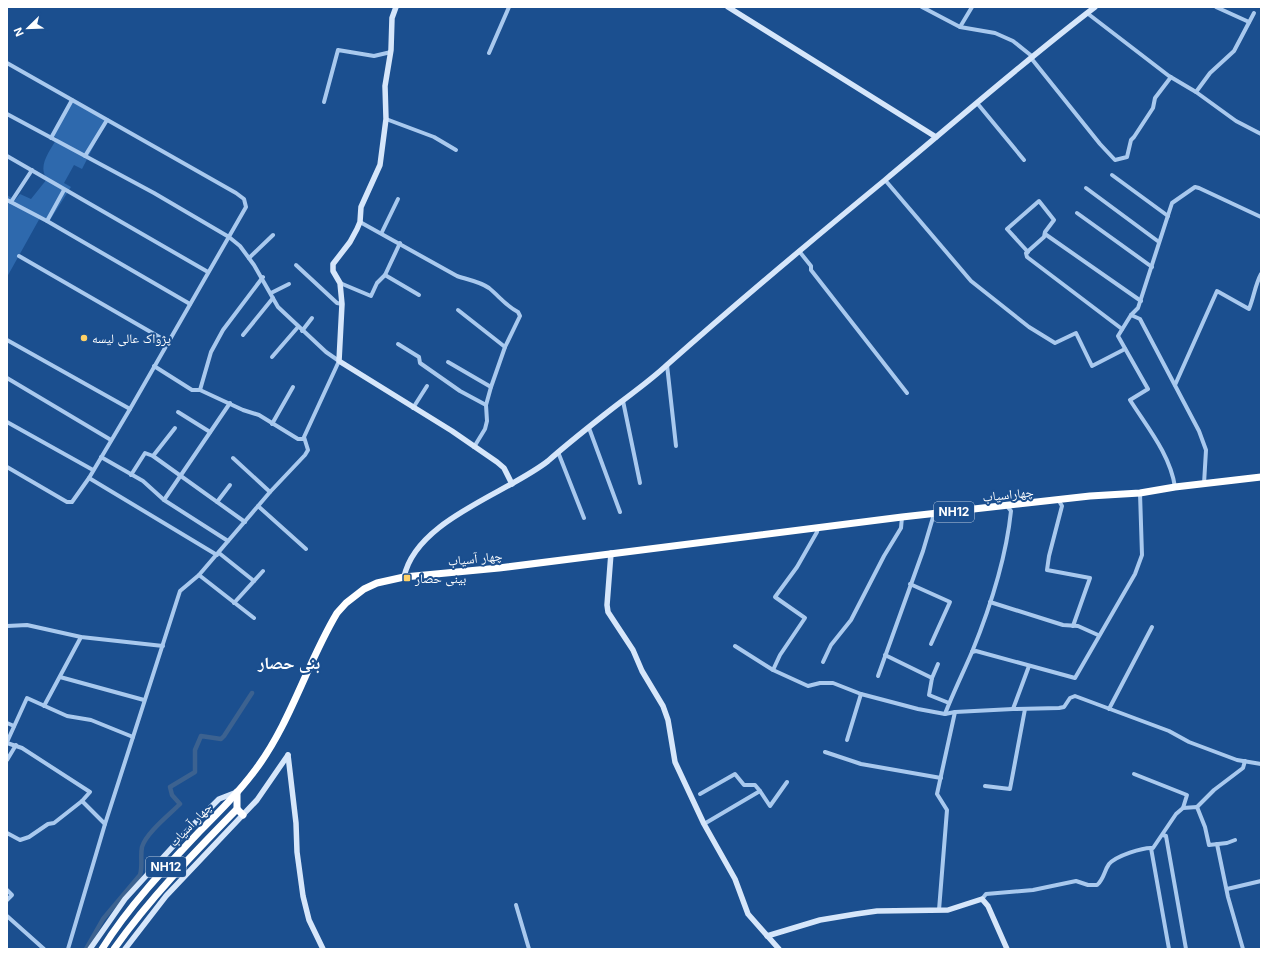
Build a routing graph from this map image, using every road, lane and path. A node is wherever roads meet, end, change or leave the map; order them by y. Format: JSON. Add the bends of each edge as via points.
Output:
{"nodes":[{"id":1,"x":396,"y":7,"type":"edge"},
{"id":2,"x":510,"y":7,"type":"edge"},
{"id":3,"x":728,"y":7,"type":"edge"},
{"id":4,"x":922,"y":7,"type":"edge"},
{"id":5,"x":972,"y":7,"type":"edge"},
{"id":6,"x":1095,"y":7,"type":"edge"},
{"id":7,"x":1216,"y":7,"type":"edge"},
{"id":8,"x":1087,"y":13,"type":"junction"},
{"id":9,"x":1254,"y":13,"type":"dead end"},
{"id":10,"x":1249,"y":22,"type":"junction"},
{"id":11,"x":960,"y":27,"type":"junction"},
{"id":12,"x":391,"y":52,"type":"junction"},
{"id":13,"x":489,"y":53,"type":"dead end"},
{"id":14,"x":1032,"y":57,"type":"junction"},
{"id":15,"x":7,"y":63,"type":"edge"},
{"id":16,"x":1171,"y":77,"type":"junction"},
{"id":17,"x":1196,"y":92,"type":"junction"},
{"id":18,"x":72,"y":100,"type":"junction"},
{"id":19,"x":324,"y":102,"type":"dead end"},
{"id":20,"x":977,"y":103,"type":"junction"},
{"id":21,"x":7,"y":114,"type":"edge"},
{"id":22,"x":386,"y":119,"type":"junction"},
{"id":23,"x":107,"y":120,"type":"junction"},
{"id":24,"x":1261,"y":134,"type":"edge"},
{"id":25,"x":936,"y":137,"type":"junction"},
{"id":26,"x":51,"y":138,"type":"junction"},
{"id":27,"x":456,"y":150,"type":"dead end"},
{"id":28,"x":7,"y":156,"type":"edge"},
{"id":29,"x":85,"y":156,"type":"junction"},
{"id":30,"x":1024,"y":160,"type":"dead end"},
{"id":31,"x":32,"y":170,"type":"junction"},
{"id":32,"x":1112,"y":175,"type":"dead end"},
{"id":33,"x":885,"y":180,"type":"junction"},
{"id":34,"x":1086,"y":188,"type":"dead end"},
{"id":35,"x":64,"y":190,"type":"junction"},
{"id":36,"x":398,"y":199,"type":"dead end"},
{"id":37,"x":9,"y":201,"type":"edge"},
{"id":38,"x":1077,"y":214,"type":"dead end"},
{"id":39,"x":1168,"y":216,"type":"junction"},
{"id":40,"x":1261,"y":217,"type":"edge"},
{"id":41,"x":47,"y":221,"type":"junction"},
{"id":42,"x":360,"y":222,"type":"junction"},
{"id":43,"x":382,"y":232,"type":"junction"},
{"id":44,"x":1045,"y":234,"type":"junction"},
{"id":45,"x":273,"y":235,"type":"dead end"},
{"id":46,"x":229,"y":237,"type":"junction"},
{"id":47,"x":1159,"y":242,"type":"junction"},
{"id":48,"x":400,"y":243,"type":"junction"},
{"id":49,"x":799,"y":251,"type":"junction"},
{"id":50,"x":1028,"y":252,"type":"junction"},
{"id":51,"x":19,"y":256,"type":"dead end"},
{"id":52,"x":249,"y":258,"type":"junction"},
{"id":53,"x":296,"y":265,"type":"dead end"},
{"id":54,"x":1152,"y":267,"type":"junction"},
{"id":55,"x":208,"y":272,"type":"junction"},
{"id":56,"x":1261,"y":274,"type":"edge"},
{"id":57,"x":385,"y":275,"type":"junction"},
{"id":58,"x":263,"y":278,"type":"junction"},
{"id":59,"x":340,"y":283,"type":"junction"},
{"id":60,"x":289,"y":284,"type":"dead end"},
{"id":61,"x":271,"y":293,"type":"junction"},
{"id":62,"x":419,"y":295,"type":"dead end"},
{"id":63,"x":273,"y":298,"type":"junction"},
{"id":64,"x":1141,"y":301,"type":"junction"},
{"id":65,"x":190,"y":304,"type":"junction"},
{"id":66,"x":342,"y":304,"type":"junction"},
{"id":67,"x":458,"y":310,"type":"dead end"},
{"id":68,"x":1131,"y":316,"type":"junction"},
{"id":69,"x":312,"y":318,"type":"dead end"},
{"id":70,"x":298,"y":327,"type":"junction"},
{"id":71,"x":1122,"y":329,"type":"junction"},
{"id":72,"x":302,"y":331,"type":"junction"},
{"id":73,"x":243,"y":335,"type":"dead end"},
{"id":74,"x":7,"y":340,"type":"edge"},
{"id":75,"x":168,"y":342,"type":"junction"},
{"id":76,"x":398,"y":344,"type":"dead end"},
{"id":77,"x":505,"y":347,"type":"junction"},
{"id":78,"x":1126,"y":348,"type":"junction"},
{"id":79,"x":272,"y":358,"type":"dead end"},
{"id":80,"x":339,"y":361,"type":"junction"},
{"id":81,"x":448,"y":362,"type":"dead end"},
{"id":82,"x":667,"y":365,"type":"junction"},
{"id":83,"x":154,"y":366,"type":"junction"},
{"id":84,"x":7,"y":378,"type":"edge"},
{"id":85,"x":1175,"y":384,"type":"junction"},
{"id":86,"x":427,"y":386,"type":"dead end"},
{"id":87,"x":293,"y":387,"type":"dead end"},
{"id":88,"x":491,"y":387,"type":"junction"},
{"id":89,"x":200,"y":390,"type":"junction"},
{"id":90,"x":907,"y":393,"type":"dead end"},
{"id":91,"x":623,"y":401,"type":"junction"},
{"id":92,"x":230,"y":403,"type":"junction"},
{"id":93,"x":486,"y":405,"type":"junction"},
{"id":94,"x":413,"y":408,"type":"junction"},
{"id":95,"x":130,"y":409,"type":"junction"},
{"id":96,"x":178,"y":412,"type":"dead end"},
{"id":97,"x":7,"y":422,"type":"edge"},
{"id":98,"x":272,"y":424,"type":"junction"},
{"id":99,"x":175,"y":428,"type":"dead end"},
{"id":100,"x":589,"y":428,"type":"junction"},
{"id":101,"x":210,"y":432,"type":"junction"},
{"id":102,"x":304,"y":439,"type":"junction"},
{"id":103,"x":111,"y":440,"type":"junction"},
{"id":104,"x":676,"y":446,"type":"dead end"},
{"id":105,"x":474,"y":447,"type":"junction"},
{"id":106,"x":558,"y":452,"type":"junction"},
{"id":107,"x":153,"y":456,"type":"junction"},
{"id":108,"x":101,"y":457,"type":"junction"},
{"id":109,"x":233,"y":458,"type":"dead end"},
{"id":110,"x":7,"y":467,"type":"edge"},
{"id":111,"x":93,"y":470,"type":"junction"},
{"id":112,"x":131,"y":475,"type":"junction"},
{"id":113,"x":180,"y":476,"type":"junction"},
{"id":114,"x":1261,"y":477,"type":"edge"},
{"id":115,"x":89,"y":478,"type":"junction"},
{"id":116,"x":640,"y":483,"type":"dead end"},
{"id":117,"x":512,"y":484,"type":"junction"},
{"id":118,"x":1204,"y":484,"type":"junction"},
{"id":119,"x":230,"y":485,"type":"dead end"},
{"id":120,"x":1175,"y":487,"type":"junction"},
{"id":121,"x":270,"y":492,"type":"junction"},
{"id":122,"x":1140,"y":493,"type":"junction"},
{"id":123,"x":164,"y":500,"type":"junction"},
{"id":124,"x":1059,"y":500,"type":"junction"},
{"id":125,"x":217,"y":502,"type":"junction"},
{"id":126,"x":258,"y":506,"type":"junction"},
{"id":127,"x":1007,"y":506,"type":"junction"},
{"id":128,"x":620,"y":512,"type":"dead end"},
{"id":129,"x":934,"y":514,"type":"junction"},
{"id":130,"x":902,"y":517,"type":"junction"},
{"id":131,"x":584,"y":518,"type":"dead end"},
{"id":132,"x":245,"y":522,"type":"junction"},
{"id":133,"x":818,"y":527,"type":"junction"},
{"id":134,"x":228,"y":541,"type":"junction"},
{"id":135,"x":710,"y":541,"type":"joint"},
{"id":136,"x":306,"y":549,"type":"dead end"},
{"id":137,"x":611,"y":553,"type":"junction"},
{"id":138,"x":218,"y":554,"type":"junction"},
{"id":139,"x":263,"y":571,"type":"dead end"},
{"id":140,"x":199,"y":575,"type":"junction"},
{"id":141,"x":404,"y":577,"type":"junction"},
{"id":142,"x":254,"y":581,"type":"junction"},
{"id":143,"x":910,"y":584,"type":"junction"},
{"id":144,"x":990,"y":602,"type":"junction"},
{"id":145,"x":234,"y":603,"type":"junction"},
{"id":146,"x":254,"y":618,"type":"dead end"},
{"id":147,"x":7,"y":626,"type":"edge"},
{"id":148,"x":1073,"y":626,"type":"junction"},
{"id":149,"x":1152,"y":627,"type":"dead end"},
{"id":150,"x":81,"y":636,"type":"junction"},
{"id":151,"x":1098,"y":636,"type":"junction"},
{"id":152,"x":931,"y":644,"type":"dead end"},
{"id":153,"x":163,"y":646,"type":"junction"},
{"id":154,"x":735,"y":646,"type":"dead end"},
{"id":155,"x":972,"y":652,"type":"junction"},
{"id":156,"x":885,"y":655,"type":"junction"},
{"id":157,"x":823,"y":662,"type":"dead end"},
{"id":158,"x":938,"y":664,"type":"dead end"},
{"id":159,"x":1029,"y":666,"type":"junction"},
{"id":160,"x":773,"y":670,"type":"junction"},
{"id":161,"x":878,"y":676,"type":"dead end"},
{"id":162,"x":60,"y":677,"type":"junction"},
{"id":163,"x":932,"y":678,"type":"junction"},
{"id":164,"x":861,"y":694,"type":"junction"},
{"id":165,"x":144,"y":700,"type":"junction"},
{"id":166,"x":949,"y":703,"type":"junction"},
{"id":167,"x":44,"y":706,"type":"junction"},
{"id":168,"x":1025,"y":708,"type":"junction"},
{"id":169,"x":1013,"y":709,"type":"junction"},
{"id":170,"x":1108,"y":709,"type":"junction"},
{"id":171,"x":956,"y":712,"type":"junction"},
{"id":172,"x":945,"y":714,"type":"junction"},
{"id":173,"x":7,"y":723,"type":"edge"},
{"id":174,"x":14,"y":726,"type":"junction"},
{"id":175,"x":133,"y":737,"type":"junction"},
{"id":176,"x":847,"y":740,"type":"dead end"},
{"id":177,"x":7,"y":742,"type":"edge"},
{"id":178,"x":16,"y":745,"type":"junction"},
{"id":179,"x":825,"y":752,"type":"dead end"},
{"id":180,"x":7,"y":760,"type":"edge"},
{"id":181,"x":1245,"y":761,"type":"junction"},
{"id":182,"x":1261,"y":764,"type":"edge"},
{"id":183,"x":1134,"y":774,"type":"dead end"},
{"id":184,"x":941,"y":778,"type":"junction"},
{"id":185,"x":787,"y":782,"type":"dead end"},
{"id":186,"x":984,"y":786,"type":"dead end"},
{"id":187,"x":760,"y":791,"type":"junction"},
{"id":188,"x":238,"y":792,"type":"junction"},
{"id":189,"x":700,"y":794,"type":"dead end"},
{"id":190,"x":82,"y":801,"type":"junction"},
{"id":191,"x":1197,"y":807,"type":"junction"},
{"id":192,"x":1183,"y":808,"type":"junction"},
{"id":193,"x":237,"y":809,"type":"junction"},
{"id":194,"x":243,"y":815,"type":"junction"},
{"id":195,"x":105,"y":824,"type":"junction"},
{"id":196,"x":704,"y":824,"type":"junction"},
{"id":197,"x":7,"y":833,"type":"edge"},
{"id":198,"x":1163,"y":835,"type":"junction"},
{"id":199,"x":1235,"y":840,"type":"dead end"},
{"id":200,"x":1217,"y":844,"type":"junction"},
{"id":201,"x":1151,"y":848,"type":"junction"},
{"id":202,"x":1261,"y":881,"type":"edge"},
{"id":203,"x":1227,"y":889,"type":"junction"},
{"id":204,"x":7,"y":890,"type":"edge"},
{"id":205,"x":982,"y":899,"type":"junction"},
{"id":206,"x":7,"y":900,"type":"edge"},
{"id":207,"x":516,"y":905,"type":"dead end"},
{"id":208,"x":939,"y":910,"type":"junction"},
{"id":209,"x":7,"y":916,"type":"edge"},
{"id":210,"x":767,"y":936,"type":"junction"},
{"id":211,"x":44,"y":949,"type":"edge"},
{"id":212,"x":68,"y":949,"type":"edge"},
{"id":213,"x":90,"y":949,"type":"edge"},
{"id":214,"x":102,"y":949,"type":"edge"},
{"id":215,"x":114,"y":949,"type":"edge"},
{"id":216,"x":125,"y":949,"type":"edge"},
{"id":217,"x":323,"y":949,"type":"edge"},
{"id":218,"x":528,"y":949,"type":"edge"},
{"id":219,"x":779,"y":949,"type":"edge"},
{"id":220,"x":1007,"y":949,"type":"edge"},
{"id":221,"x":1169,"y":949,"type":"edge"},
{"id":222,"x":1186,"y":949,"type":"edge"},
{"id":223,"x":1243,"y":949,"type":"edge"}],
"edges":[{"from":1,"to":12,"type":"street","via":[[392,18]]},
{"from":2,"to":13,"type":"street"},
{"from":3,"to":25,"type":"street"},
{"from":4,"to":11,"type":"street"},
{"from":5,"to":11,"type":"street"},
{"from":6,"to":8,"type":"street"},
{"from":7,"to":10,"type":"street"},
{"from":8,"to":14,"type":"street"},
{"from":8,"to":16,"type":"street"},
{"from":9,"to":10,"type":"street"},
{"from":10,"to":17,"type":"street","via":[[1234,51],[1210,73]]},
{"from":11,"to":14,"type":"street","via":[[995,33],[1013,41]]},
{"from":12,"to":19,"type":"street","via":[[374,56],[338,50]]},
{"from":12,"to":22,"type":"street","via":[[385,86]]},
{"from":14,"to":16,"type":"street","via":[[1115,160],[1127,157],[1130,140]]},
{"from":14,"to":20,"type":"street"},
{"from":15,"to":18,"type":"street"},
{"from":16,"to":17,"type":"street"},
{"from":17,"to":24,"type":"street","via":[[1236,121]]},
{"from":18,"to":23,"type":"street"},
{"from":18,"to":26,"type":"street"},
{"from":20,"to":25,"type":"street"},
{"from":20,"to":30,"type":"street"},
{"from":21,"to":26,"type":"street"},
{"from":22,"to":27,"type":"street","via":[[434,137]]},
{"from":22,"to":42,"type":"street","via":[[380,165],[361,207]]},
{"from":23,"to":29,"type":"street"},
{"from":23,"to":46,"type":"street","via":[[244,199],[246,207]]},
{"from":25,"to":33,"type":"street"},
{"from":26,"to":29,"type":"street"},
{"from":28,"to":31,"type":"street"},
{"from":29,"to":46,"type":"street"},
{"from":31,"to":35,"type":"street"},
{"from":31,"to":37,"type":"street"},
{"from":32,"to":39,"type":"street"},
{"from":33,"to":49,"type":"street"},
{"from":33,"to":78,"type":"street","via":[[971,281],[1029,327],[1055,343],[1076,333],[1092,366]]},
{"from":34,"to":47,"type":"street"},
{"from":35,"to":41,"type":"street"},
{"from":35,"to":55,"type":"street"},
{"from":36,"to":43,"type":"street"},
{"from":37,"to":41,"type":"street"},
{"from":38,"to":54,"type":"street"},
{"from":39,"to":40,"type":"street","via":[[1172,203],[1195,187]]},
{"from":39,"to":47,"type":"street"},
{"from":41,"to":65,"type":"street"},
{"from":42,"to":43,"type":"street"},
{"from":42,"to":59,"type":"street","via":[[350,242],[333,264],[333,272]]},
{"from":43,"to":48,"type":"street"},
{"from":44,"to":50,"type":"street"},
{"from":44,"to":50,"type":"street","via":[[1054,220],[1039,201],[1007,229]]},
{"from":44,"to":64,"type":"street"},
{"from":45,"to":52,"type":"street"},
{"from":46,"to":52,"type":"street"},
{"from":46,"to":55,"type":"street"},
{"from":47,"to":54,"type":"street"},
{"from":48,"to":57,"type":"street"},
{"from":48,"to":77,"type":"street","via":[[457,276],[488,288],[508,307],[518,312],[520,316]]},
{"from":49,"to":82,"type":"street"},
{"from":49,"to":90,"type":"street"},
{"from":50,"to":71,"type":"street","via":[[1027,257]]},
{"from":51,"to":75,"type":"street"},
{"from":52,"to":58,"type":"street"},
{"from":53,"to":66,"type":"street","via":[[337,303]]},
{"from":54,"to":64,"type":"street"},
{"from":55,"to":65,"type":"street"},
{"from":56,"to":85,"type":"street","via":[[1255,285],[1256,293],[1249,309],[1217,291]]},
{"from":57,"to":59,"type":"street","via":[[371,296]]},
{"from":57,"to":62,"type":"street"},
{"from":58,"to":61,"type":"street"},
{"from":58,"to":89,"type":"street","via":[[223,330],[211,352]]},
{"from":59,"to":66,"type":"street"},
{"from":60,"to":61,"type":"street"},
{"from":61,"to":63,"type":"street"},
{"from":63,"to":70,"type":"street","via":[[278,307]]},
{"from":63,"to":73,"type":"street"},
{"from":64,"to":68,"type":"street"},
{"from":65,"to":75,"type":"street"},
{"from":66,"to":80,"type":"street"},
{"from":67,"to":77,"type":"street"},
{"from":68,"to":71,"type":"street"},
{"from":68,"to":85,"type":"street","via":[[1140,319]]},
{"from":69,"to":72,"type":"street"},
{"from":70,"to":72,"type":"street"},
{"from":70,"to":79,"type":"street"},
{"from":71,"to":78,"type":"street","via":[[1118,336]]},
{"from":72,"to":80,"type":"street"},
{"from":74,"to":95,"type":"street"},
{"from":75,"to":83,"type":"street"},
{"from":76,"to":93,"type":"street","via":[[419,357],[420,363],[460,391]]},
{"from":77,"to":88,"type":"street"},
{"from":78,"to":120,"type":"street","via":[[1148,389],[1130,400],[1164,451]]},
{"from":80,"to":94,"type":"street"},
{"from":80,"to":102,"type":"street","via":[[311,418]]},
{"from":81,"to":88,"type":"street"},
{"from":82,"to":91,"type":"street"},
{"from":82,"to":104,"type":"street"},
{"from":83,"to":89,"type":"street","via":[[192,390]]},
{"from":83,"to":95,"type":"street"},
{"from":84,"to":103,"type":"street"},
{"from":85,"to":118,"type":"street","via":[[1206,450]]},
{"from":86,"to":94,"type":"street"},
{"from":87,"to":98,"type":"street"},
{"from":88,"to":93,"type":"street"},
{"from":89,"to":92,"type":"street"},
{"from":91,"to":100,"type":"street"},
{"from":91,"to":116,"type":"street"},
{"from":92,"to":98,"type":"street","via":[[259,415]]},
{"from":92,"to":101,"type":"street"},
{"from":93,"to":105,"type":"street","via":[[485,429]]},
{"from":94,"to":105,"type":"street"},
{"from":95,"to":103,"type":"street"},
{"from":96,"to":101,"type":"street"},
{"from":97,"to":111,"type":"street"},
{"from":98,"to":102,"type":"street","via":[[298,439]]},
{"from":99,"to":107,"type":"street"},
{"from":100,"to":106,"type":"street"},
{"from":100,"to":128,"type":"street"},
{"from":101,"to":113,"type":"street"},
{"from":102,"to":121,"type":"street","via":[[308,446],[305,455]]},
{"from":103,"to":108,"type":"street"},
{"from":105,"to":117,"type":"street","via":[[504,468]]},
{"from":106,"to":117,"type":"street","via":[[532,473]]},
{"from":106,"to":131,"type":"street"},
{"from":107,"to":112,"type":"street","via":[[145,453]]},
{"from":107,"to":113,"type":"street"},
{"from":108,"to":111,"type":"street"},
{"from":108,"to":112,"type":"street"},
{"from":109,"to":121,"type":"street"},
{"from":110,"to":115,"type":"street","via":[[70,503]]},
{"from":111,"to":115,"type":"street"},
{"from":112,"to":123,"type":"street","via":[[143,481]]},
{"from":113,"to":123,"type":"street"},
{"from":113,"to":125,"type":"street"},
{"from":114,"to":118,"type":"highway","name":"چهاراسیاب","number":"NH12"},
{"from":115,"to":138,"type":"street"},
{"from":117,"to":141,"type":"street","via":[[480,500],[447,522],[409,560]]},
{"from":118,"to":120,"type":"highway","name":"چهاراسیاب","number":"NH12"},
{"from":119,"to":125,"type":"street"},
{"from":120,"to":122,"type":"highway","name":"چهاراسیاب","number":"NH12"},
{"from":121,"to":126,"type":"street"},
{"from":122,"to":124,"type":"highway","name":"چهاراسیاب","number":"NH12"},
{"from":122,"to":151,"type":"street","via":[[1142,555],[1132,580]]},
{"from":123,"to":134,"type":"street"},
{"from":124,"to":127,"type":"highway","name":"چهاراسیاب","number":"NH12"},
{"from":124,"to":148,"type":"street","via":[[1062,506],[1047,570],[1090,578]]},
{"from":125,"to":132,"type":"street"},
{"from":126,"to":132,"type":"street"},
{"from":126,"to":136,"type":"street"},
{"from":127,"to":129,"type":"highway","name":"چهاراسیاب","number":"NH12"},
{"from":127,"to":144,"type":"street","via":[[1011,511],[1007,541]]},
{"from":129,"to":130,"type":"highway","name":"چهاراسیاب","number":"NH12"},
{"from":129,"to":143,"type":"street"},
{"from":130,"to":133,"type":"highway","name":"چهاراسیاب","number":"NH12"},
{"from":130,"to":157,"type":"street","via":[[901,528],[851,620],[831,645]]},
{"from":132,"to":134,"type":"street"},
{"from":133,"to":135,"type":"highway","name":"چهاراسیاب","number":"NH12"},
{"from":133,"to":160,"type":"street","via":[[818,532],[776,597],[805,618]]},
{"from":134,"to":138,"type":"street"},
{"from":135,"to":137,"type":"highway","name":"چهار آسیاب","number":"NH12"},
{"from":137,"to":141,"type":"highway","name":"چهار آسیاب","number":"NH12"},
{"from":137,"to":196,"type":"street","via":[[607,609],[633,650],[663,706],[675,762]]},
{"from":138,"to":140,"type":"street"},
{"from":138,"to":142,"type":"street"},
{"from":139,"to":142,"type":"street"},
{"from":140,"to":145,"type":"street"},
{"from":140,"to":153,"type":"street","via":[[180,591]]},
{"from":141,"to":188,"type":"highway","name":"چهار آسیاب","number":"NH12","via":[[377,583],[364,589],[337,613],[273,744]]},
{"from":142,"to":145,"type":"street"},
{"from":143,"to":152,"type":"street","via":[[950,602]]},
{"from":143,"to":156,"type":"street"},
{"from":144,"to":148,"type":"street"},
{"from":144,"to":155,"type":"street"},
{"from":145,"to":146,"type":"street"},
{"from":147,"to":150,"type":"street","via":[[26,625]]},
{"from":148,"to":151,"type":"street"},
{"from":149,"to":170,"type":"street"},
{"from":150,"to":153,"type":"street"},
{"from":150,"to":162,"type":"street"},
{"from":151,"to":159,"type":"street","via":[[1075,678]]},
{"from":153,"to":165,"type":"street"},
{"from":154,"to":160,"type":"street"},
{"from":155,"to":159,"type":"street"},
{"from":155,"to":166,"type":"street"},
{"from":156,"to":161,"type":"street"},
{"from":156,"to":163,"type":"street"},
{"from":158,"to":163,"type":"street"},
{"from":159,"to":169,"type":"street"},
{"from":160,"to":164,"type":"street","via":[[808,686],[820,682],[833,683]]},
{"from":162,"to":165,"type":"street"},
{"from":162,"to":167,"type":"street"},
{"from":163,"to":166,"type":"street","via":[[929,695]]},
{"from":164,"to":172,"type":"street"},
{"from":164,"to":176,"type":"street"},
{"from":165,"to":175,"type":"street"},
{"from":166,"to":172,"type":"street"},
{"from":167,"to":174,"type":"street","via":[[27,698]]},
{"from":167,"to":175,"type":"street","via":[[67,716],[92,720]]},
{"from":168,"to":169,"type":"street"},
{"from":168,"to":170,"type":"street","via":[[1064,707],[1070,698],[1075,696]]},
{"from":168,"to":186,"type":"street","via":[[1010,789]]},
{"from":169,"to":171,"type":"street"},
{"from":170,"to":181,"type":"street","via":[[1169,731],[1189,742]]},
{"from":171,"to":172,"type":"street"},
{"from":171,"to":184,"type":"street"},
{"from":173,"to":174,"type":"street"},
{"from":174,"to":177,"type":"street"},
{"from":175,"to":195,"type":"street"},
{"from":177,"to":178,"type":"street"},
{"from":178,"to":180,"type":"street"},
{"from":178,"to":190,"type":"street","via":[[90,792]]},
{"from":179,"to":184,"type":"street","via":[[861,764]]},
{"from":181,"to":182,"type":"street"},
{"from":181,"to":191,"type":"street","via":[[1243,768]]},
{"from":183,"to":192,"type":"street","via":[[1187,795]]},
{"from":184,"to":208,"type":"street","via":[[937,794],[947,810]]},
{"from":185,"to":187,"type":"street","via":[[770,806]]},
{"from":187,"to":189,"type":"street","via":[[755,785],[744,785],[735,774]]},
{"from":187,"to":196,"type":"street"},
{"from":188,"to":193,"type":"highway"},
{"from":188,"to":213,"type":"street","via":[[219,799],[188,830],[125,898]]},
{"from":188,"to":214,"type":"highway","name":"چهار آسیاب","number":"NH12","via":[[161,873],[125,916]]},
{"from":190,"to":195,"type":"street"},
{"from":190,"to":197,"type":"street","via":[[54,823],[48,824],[29,837],[20,840]]},
{"from":191,"to":192,"type":"street"},
{"from":191,"to":200,"type":"street","via":[[1209,845]]},
{"from":192,"to":198,"type":"street","via":[[1176,814]]},
{"from":193,"to":194,"type":"highway"},
{"from":193,"to":215,"type":"highway","name":"چهار آسیاب","number":"NH12","via":[[161,888],[134,919]]},
{"from":194,"to":216,"type":"street","via":[[166,896]]},
{"from":194,"to":217,"type":"street","via":[[257,800],[288,755],[303,896],[309,920]]},
{"from":195,"to":212,"type":"street"},
{"from":196,"to":210,"type":"street","via":[[735,879],[748,914]]},
{"from":198,"to":201,"type":"street"},
{"from":198,"to":222,"type":"street","via":[[1166,836]]},
{"from":199,"to":200,"type":"street"},
{"from":200,"to":203,"type":"street"},
{"from":201,"to":205,"type":"street","via":[[1122,855],[1110,864],[1102,881],[1097,885],[1076,881],[1034,890],[986,894]]},
{"from":201,"to":221,"type":"street"},
{"from":202,"to":203,"type":"street"},
{"from":203,"to":223,"type":"street"},
{"from":204,"to":206,"type":"street","via":[[12,895]]},
{"from":205,"to":208,"type":"street","via":[[953,909]]},
{"from":205,"to":220,"type":"street","via":[[988,906]]},
{"from":207,"to":218,"type":"street"},
{"from":208,"to":210,"type":"street","via":[[856,914],[820,920]]},
{"from":209,"to":211,"type":"street"},
{"from":210,"to":219,"type":"street"}]}
